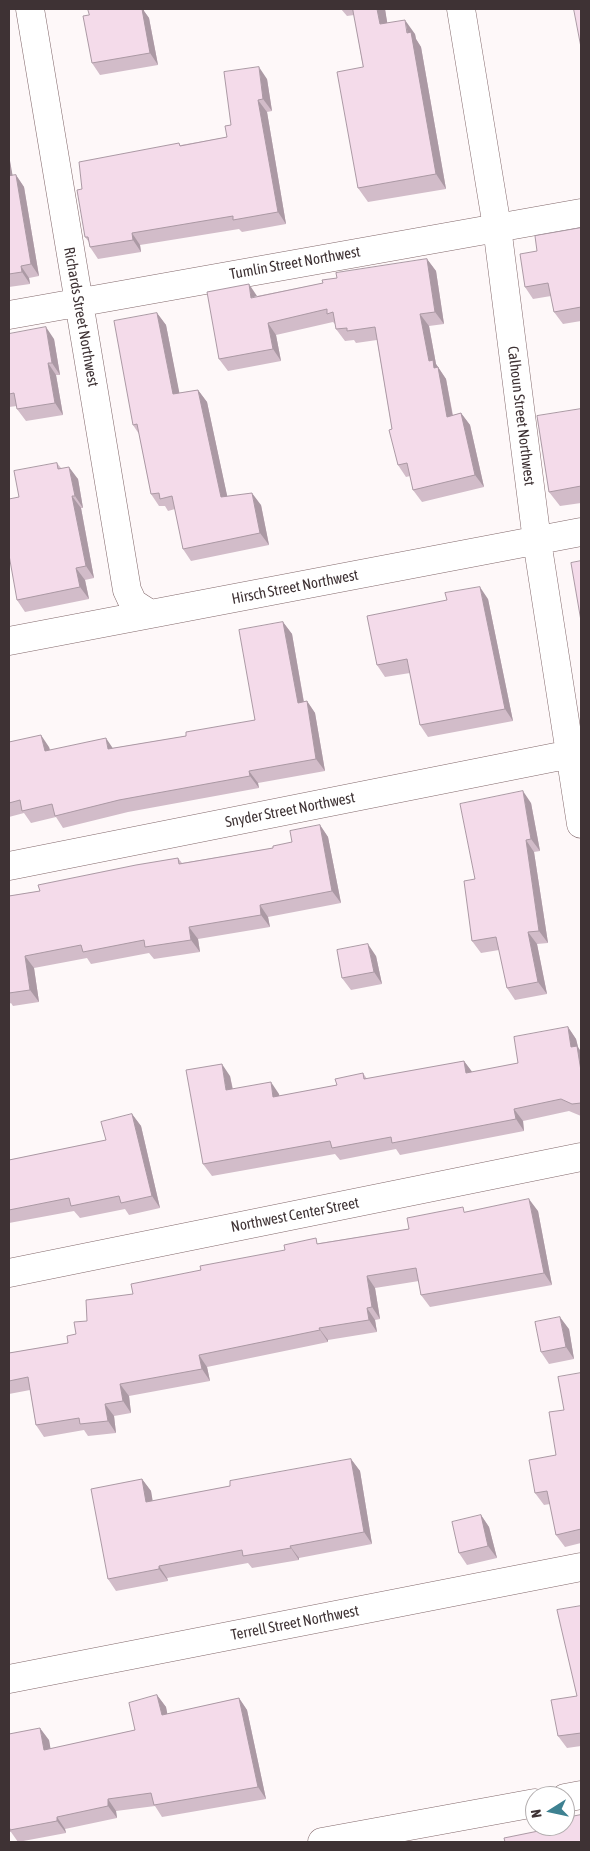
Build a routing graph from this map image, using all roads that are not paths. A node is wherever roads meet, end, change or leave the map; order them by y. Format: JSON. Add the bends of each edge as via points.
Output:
{"nodes":[{"id":1,"x":30,"y":9,"type":"edge"},
{"id":2,"x":461,"y":9,"type":"edge"},
{"id":3,"x":581,"y":213,"type":"edge"},
{"id":4,"x":497,"y":227,"type":"junction"},
{"id":5,"x":78,"y":301,"type":"junction"},
{"id":6,"x":9,"y":315,"type":"edge"},
{"id":7,"x":581,"y":532,"type":"edge"},
{"id":8,"x":537,"y":541,"type":"junction"},
{"id":9,"x":150,"y":614,"type":"junction"},
{"id":10,"x":9,"y":641,"type":"edge"},
{"id":11,"x":571,"y":754,"type":"junction"},
{"id":12,"x":581,"y":824,"type":"edge"},
{"id":13,"x":9,"y":866,"type":"edge"},
{"id":14,"x":581,"y":1157,"type":"edge"},
{"id":15,"x":9,"y":1273,"type":"edge"},
{"id":16,"x":581,"y":1567,"type":"edge"},
{"id":17,"x":9,"y":1679,"type":"edge"},
{"id":18,"x":525,"y":1805,"type":"edge"},
{"id":19,"x":380,"y":1837,"type":"edge"},
{"id":20,"x":322,"y":1842,"type":"edge"}],
"edges":[{"from":1,"to":5,"type":"street","name":"Richards Street Northwest"},
{"from":2,"to":4,"type":"street","name":"Calhoun Street Northwest"},
{"from":3,"to":4,"type":"street","name":"Tumlin Street Northwest"},
{"from":4,"to":5,"type":"street","name":"Tumlin Street Northwest"},
{"from":4,"to":8,"type":"street","name":"Calhoun Street Northwest"},
{"from":5,"to":6,"type":"street","name":"Tumlin Street Northwest"},
{"from":5,"to":9,"type":"street","name":"Richards Street Northwest","via":[[127,590],[133,603]]},
{"from":7,"to":8,"type":"street","name":"Hirsch Street Northwest"},
{"from":8,"to":9,"type":"street","name":"Hirsch Street Northwest"},
{"from":8,"to":11,"type":"street","name":"Calhoun Street Northwest"},
{"from":9,"to":10,"type":"street","name":"Hirsch Street Northwest"},
{"from":11,"to":12,"type":"street","name":"Calhoun Street Northwest"},
{"from":11,"to":13,"type":"street","name":"Snyder Street Northwest"},
{"from":14,"to":15,"type":"street","name":"Northwest Center Street"},
{"from":16,"to":17,"type":"street","name":"Terrell Street Northwest"},
{"from":18,"to":19,"type":"street"},
{"from":19,"to":20,"type":"street"}]}
